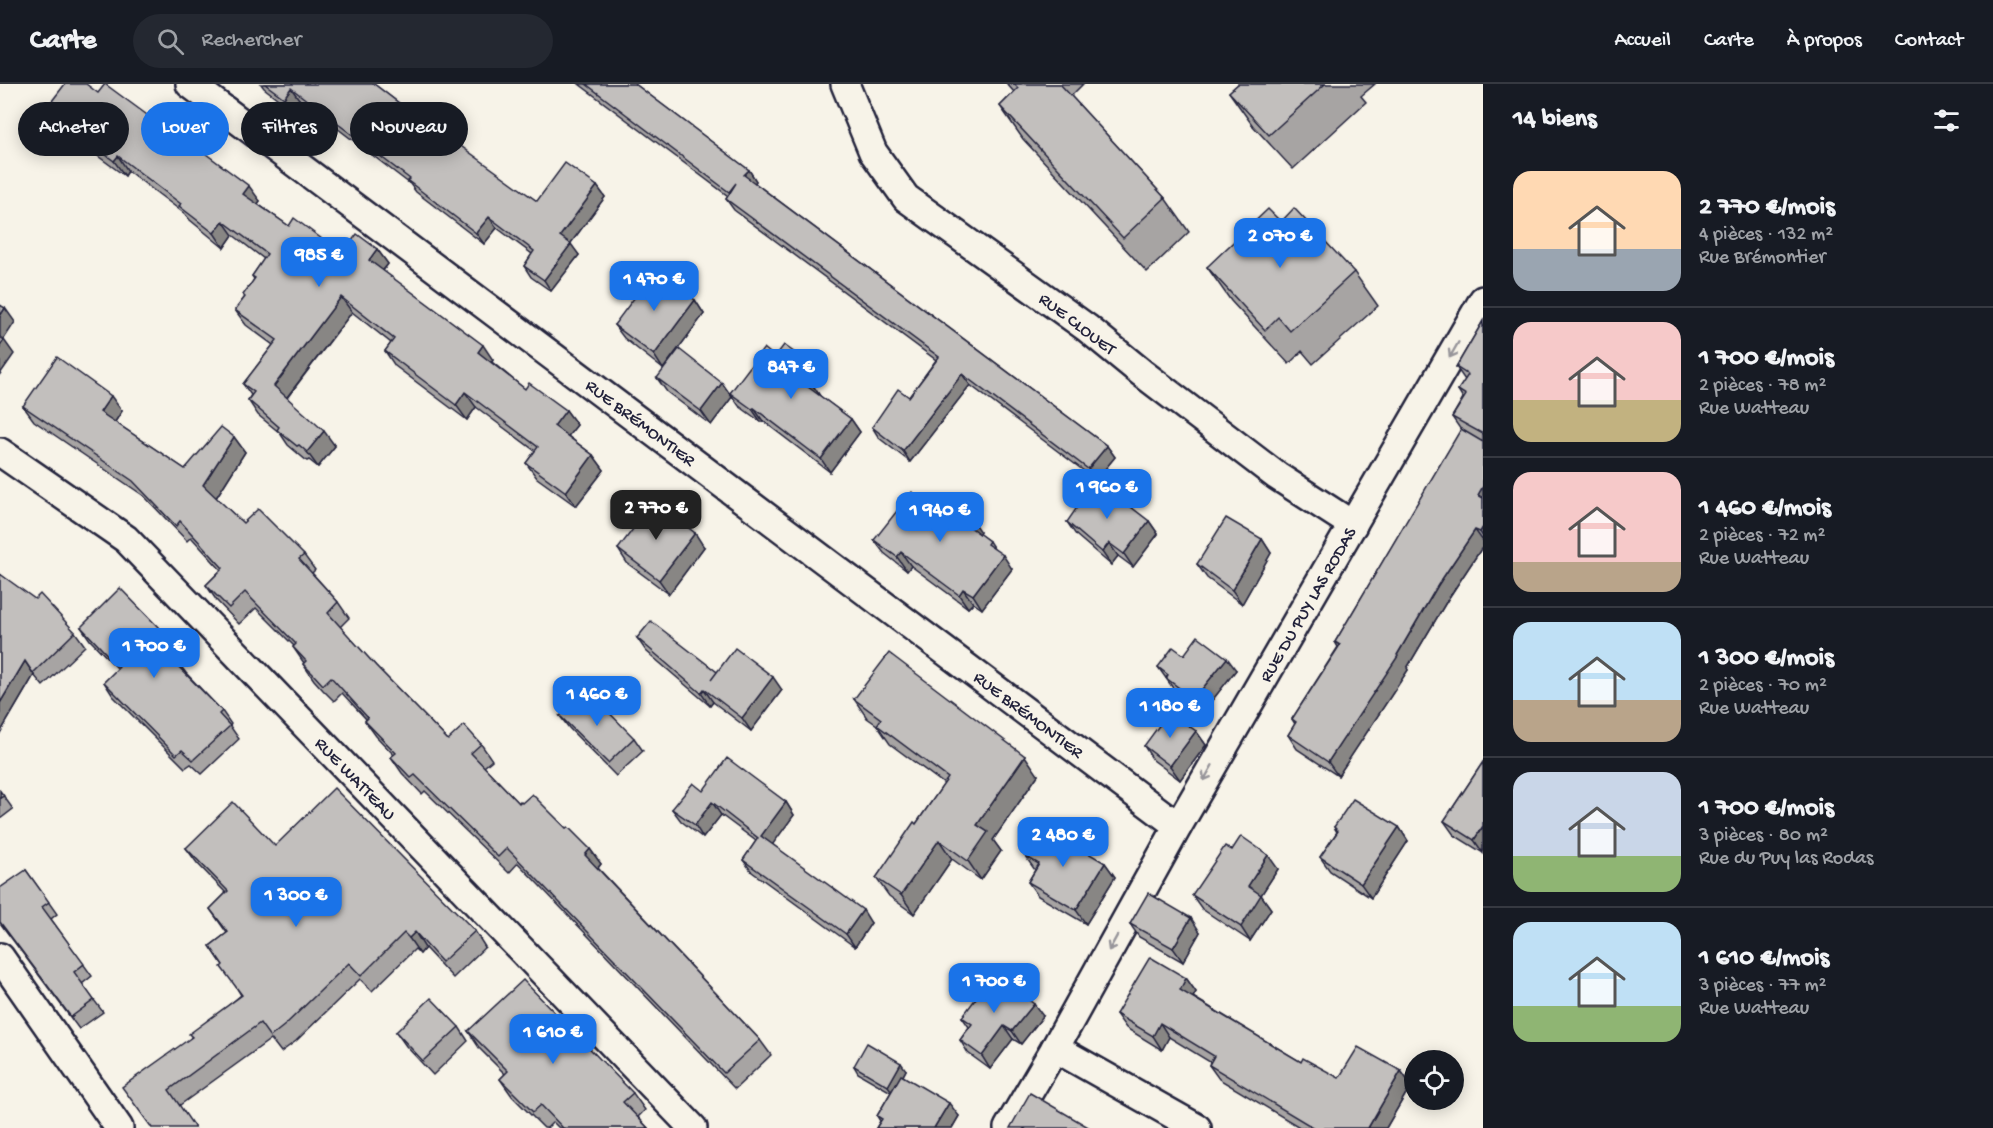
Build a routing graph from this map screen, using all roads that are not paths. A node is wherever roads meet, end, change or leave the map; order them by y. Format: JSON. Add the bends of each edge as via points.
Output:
{"nodes":[{"id":1,"x":190,"y":84,"type":"edge"},
{"id":2,"x":845,"y":84,"type":"edge"},
{"id":3,"x":1483,"y":300,"type":"edge"},
{"id":4,"x":0,"y":452,"type":"edge"},
{"id":5,"x":1353,"y":525,"type":"junction"},
{"id":6,"x":1178,"y":826,"type":"junction"},
{"id":7,"x":0,"y":957,"type":"edge"},
{"id":8,"x":1055,"y":1048,"type":"junction"},
{"id":9,"x":119,"y":1128,"type":"edge"},
{"id":10,"x":693,"y":1128,"type":"edge"},
{"id":11,"x":1008,"y":1128,"type":"edge"},
{"id":12,"x":1197,"y":1128,"type":"edge"}],
"edges":[{"from":1,"to":6,"type":"street","name":"RUE BRÉMONTIER"},
{"from":2,"to":5,"type":"street","name":"RUE CLOUET","via":[[873,152],[906,198],[1087,328],[1277,476]]},
{"from":3,"to":5,"type":"street","name":"RUE DU PUY LAS RODAS","one_way":true},
{"from":4,"to":10,"type":"street","name":"RUE WATTEAU","via":[[126,539]]},
{"from":5,"to":6,"type":"street","name":"RUE DU PUY LAS RODAS","one_way":true},
{"from":6,"to":8,"type":"street","name":"RUE DU PUY LAS RODAS","one_way":true},
{"from":7,"to":9,"type":"street"},
{"from":8,"to":11,"type":"street","name":"RUE DU PUY LAS RODAS"},
{"from":8,"to":12,"type":"street"}]}
